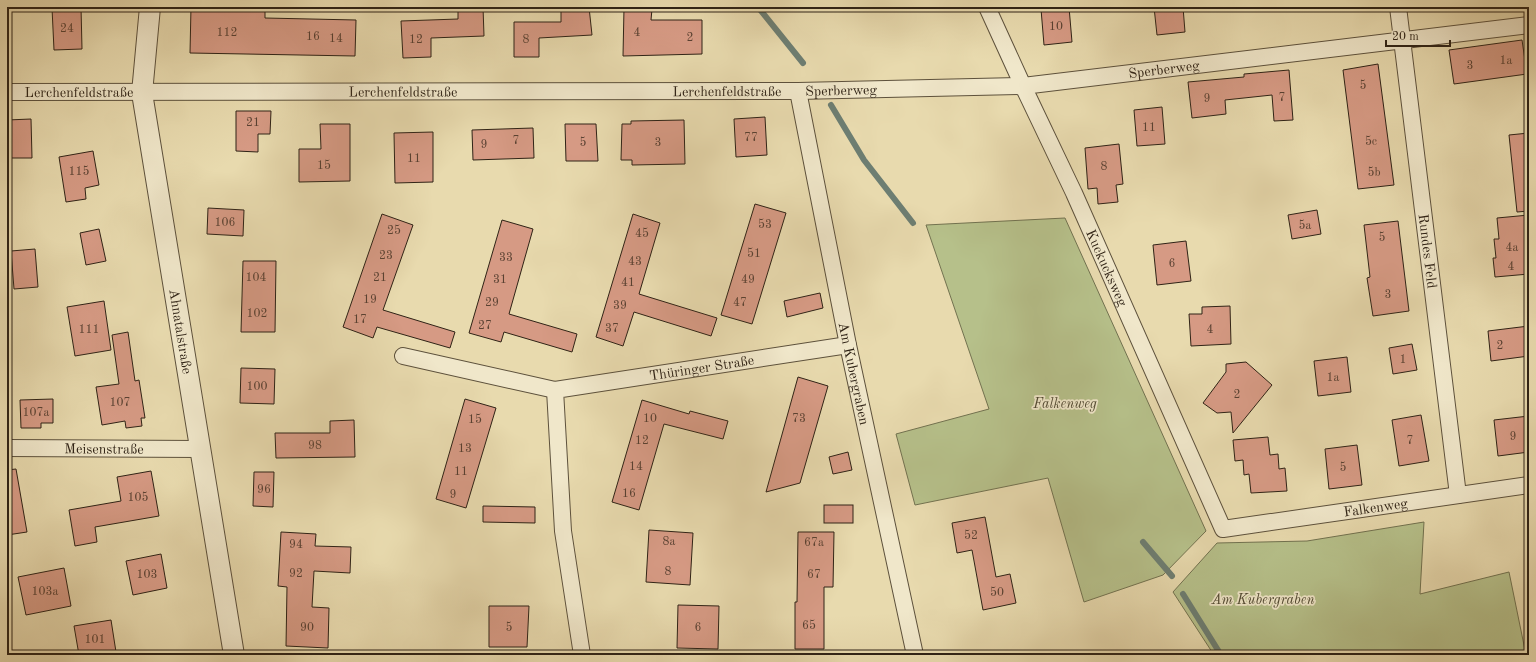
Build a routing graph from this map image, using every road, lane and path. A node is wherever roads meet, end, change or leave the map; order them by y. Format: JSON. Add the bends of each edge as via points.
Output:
{"nodes":[{"id":1,"x":150,"y":7,"type":"edge"},
{"id":2,"x":988,"y":7,"type":"edge"},
{"id":3,"x":1398,"y":7,"type":"edge"},
{"id":4,"x":1529,"y":25,"type":"edge"},
{"id":5,"x":1403,"y":40,"type":"junction"},
{"id":6,"x":1023,"y":86,"type":"junction"},
{"id":7,"x":798,"y":91,"type":"junction"},
{"id":8,"x":7,"y":92,"type":"edge"},
{"id":9,"x":142,"y":93,"type":"junction"},
{"id":10,"x":848,"y":345,"type":"junction"},
{"id":11,"x":403,"y":356,"type":"dead end"},
{"id":12,"x":555,"y":390,"type":"junction"},
{"id":13,"x":7,"y":448,"type":"edge"},
{"id":14,"x":200,"y":449,"type":"junction"},
{"id":15,"x":1529,"y":484,"type":"edge"},
{"id":16,"x":1458,"y":495,"type":"junction"},
{"id":17,"x":1223,"y":529,"type":"joint"},
{"id":18,"x":234,"y":655,"type":"edge"},
{"id":19,"x":582,"y":655,"type":"edge"},
{"id":20,"x":915,"y":655,"type":"edge"}],
"edges":[{"from":1,"to":9,"type":"street","name":"Ahnatalstraße"},
{"from":2,"to":6,"type":"street","name":"Kuckucksweg"},
{"from":3,"to":5,"type":"street","name":"Rundes Feld"},
{"from":4,"to":5,"type":"street","name":"Sperberweg"},
{"from":5,"to":6,"type":"street","name":"Sperberweg"},
{"from":5,"to":16,"type":"street","name":"Rundes Feld"},
{"from":6,"to":7,"type":"street","name":"Sperberweg"},
{"from":6,"to":17,"type":"street","name":"Kuckucksweg","via":[[1074,193]]},
{"from":7,"to":9,"type":"street","name":"Lerchenfeldstraße"},
{"from":7,"to":10,"type":"street","name":"Am Kubergraben"},
{"from":8,"to":9,"type":"street","name":"Lerchenfeldstraße"},
{"from":9,"to":14,"type":"street","name":"Ahnatalstraße"},
{"from":10,"to":12,"type":"street","name":"Thüringer Straße"},
{"from":10,"to":20,"type":"street","name":"Am Kubergraben"},
{"from":11,"to":12,"type":"street","name":"Thüringer Straße"},
{"from":12,"to":19,"type":"street","via":[[563,531]]},
{"from":13,"to":14,"type":"street","name":"Meisenstraße"},
{"from":14,"to":18,"type":"street","name":"Ahnatalstraße"},
{"from":15,"to":16,"type":"street","name":"Falkenweg"},
{"from":16,"to":17,"type":"street","name":"Falkenweg"}]}
